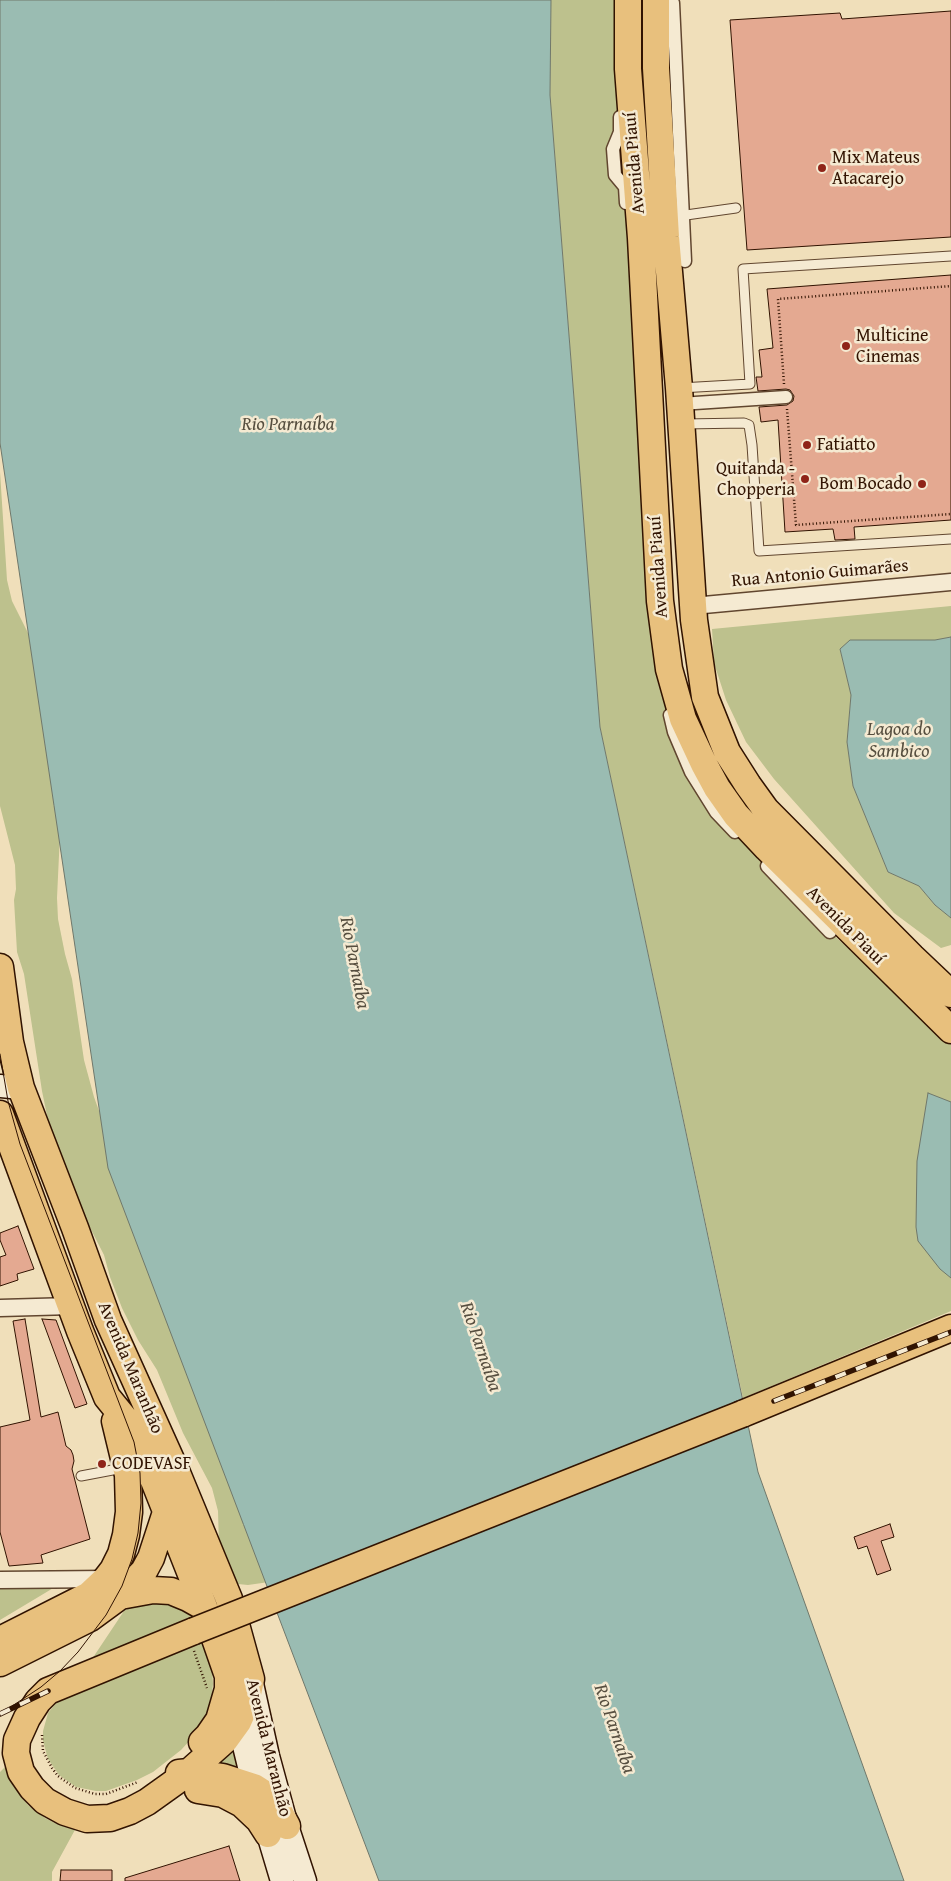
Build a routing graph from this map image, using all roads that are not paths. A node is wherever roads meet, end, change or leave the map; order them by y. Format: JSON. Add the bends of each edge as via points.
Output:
{"nodes":[{"id":1,"x":618,"y":0,"type":"edge"},
{"id":2,"x":628,"y":0,"type":"edge"},
{"id":3,"x":664,"y":1,"type":"edge"},
{"id":4,"x":736,"y":208,"type":"dead end"},
{"id":5,"x":626,"y":213,"type":"dead end"},
{"id":6,"x":674,"y":217,"type":"junction"},
{"id":7,"x":951,"y":256,"type":"edge"},
{"id":8,"x":685,"y":260,"type":"dead end"},
{"id":9,"x":630,"y":269,"type":"dead end"},
{"id":10,"x":786,"y":397,"type":"road end"},
{"id":11,"x":680,"y":405,"type":"junction"},
{"id":12,"x":951,"y":539,"type":"edge"},
{"id":13,"x":951,"y":582,"type":"edge"},
{"id":14,"x":693,"y":606,"type":"junction"},
{"id":15,"x":830,"y":932,"type":"dead end"},
{"id":16,"x":0,"y":967,"type":"edge"},
{"id":17,"x":951,"y":994,"type":"edge"},
{"id":18,"x":951,"y":1030,"type":"edge"},
{"id":19,"x":10,"y":1087,"type":"edge"},
{"id":20,"x":0,"y":1114,"type":"edge"},
{"id":21,"x":72,"y":1306,"type":"junction"},
{"id":22,"x":0,"y":1308,"type":"edge"},
{"id":23,"x":951,"y":1328,"type":"edge"},
{"id":24,"x":108,"y":1397,"type":"junction"},
{"id":25,"x":126,"y":1467,"type":"junction"},
{"id":26,"x":177,"y":1473,"type":"junction"},
{"id":27,"x":81,"y":1476,"type":"dead end"},
{"id":28,"x":166,"y":1512,"type":"junction"},
{"id":29,"x":0,"y":1580,"type":"edge"},
{"id":30,"x":113,"y":1588,"type":"junction"},
{"id":31,"x":204,"y":1607,"type":"junction"},
{"id":32,"x":0,"y":1640,"type":"edge"},
{"id":33,"x":0,"y":1663,"type":"edge"},
{"id":34,"x":239,"y":1678,"type":"junction"},
{"id":35,"x":238,"y":1722,"type":"junction"},
{"id":36,"x":190,"y":1772,"type":"junction"},
{"id":37,"x":152,"y":1785,"type":"junction"},
{"id":38,"x":254,"y":1787,"type":"junction"},
{"id":39,"x":277,"y":1830,"type":"junction"},
{"id":40,"x":282,"y":1881,"type":"edge"},
{"id":41,"x":305,"y":1881,"type":"edge"}],
"edges":[{"from":1,"to":5,"type":"street","via":[[620,132],[614,149],[615,175],[624,187]]},
{"from":2,"to":18,"type":"main road","name":"Avenida Piauí","via":[[628,69],[641,238],[660,601],[669,669],[683,719],[712,780],[736,815]]},
{"from":3,"to":6,"type":"main road","name":"Avenida Piauí","via":[[656,68]]},
{"from":4,"to":6,"type":"lane"},
{"from":6,"to":8,"type":"street"},
{"from":6,"to":11,"type":"main road","name":"Avenida Piauí"},
{"from":7,"to":11,"type":"lane","via":[[743,269],[750,384]]},
{"from":9,"to":15,"type":"street","via":[[654,632],[662,685],[674,732],[691,772],[716,812]]},
{"from":10,"to":11,"type":"street"},
{"from":11,"to":12,"type":"lane","via":[[749,425],[759,551]]},
{"from":11,"to":14,"type":"main road","name":"Avenida Piauí"},
{"from":13,"to":14,"type":"street","name":"Rua Antonio Guimarães"},
{"from":14,"to":17,"type":"main road","name":"Avenida Piauí","via":[[705,697],[727,752],[748,786],[766,810]]},
{"from":16,"to":19,"type":"main road","name":"Avenida Maranhão","via":[[10,1042]]},
{"from":19,"to":26,"type":"main road","name":"Avenida Maranhão","via":[[75,1228],[108,1320]]},
{"from":20,"to":21,"type":"main road","name":"Avenida Maranhão"},
{"from":21,"to":22,"type":"street"},
{"from":21,"to":24,"type":"main road","name":"Avenida Maranhão"},
{"from":23,"to":37,"type":"main road","bridge":true,"via":[[194,1641],[48,1691],[38,1701],[35,1724],[17,1740],[16,1753],[21,1772],[46,1802],[65,1812],[88,1819],[110,1818],[130,1811]]},
{"from":24,"to":25,"type":"main road"},
{"from":24,"to":28,"type":"main road","name":"Avenida Maranhão","via":[[129,1424]]},
{"from":25,"to":27,"type":"lane"},
{"from":25,"to":30,"type":"main road","via":[[129,1512]]},
{"from":26,"to":28,"type":"main road"},
{"from":26,"to":34,"type":"main road","name":"Avenida Maranhão","via":[[228,1599]]},
{"from":28,"to":30,"type":"main road","via":[[144,1571]]},
{"from":28,"to":31,"type":"main road","name":"Avenida Maranhão"},
{"from":29,"to":30,"type":"street"},
{"from":30,"to":31,"type":"main road","via":[[171,1592]]},
{"from":30,"to":32,"type":"main road","via":[[88,1595]]},
{"from":30,"to":33,"type":"main road","via":[[90,1618]]},
{"from":31,"to":34,"type":"main road","name":"Avenida Maranhão"},
{"from":34,"to":35,"type":"main road","via":[[246,1704]]},
{"from":34,"to":37,"type":"main road","via":[[228,1689],[219,1720],[208,1736]]},
{"from":34,"to":39,"type":"main road","name":"Avenida Maranhão","via":[[268,1756]]},
{"from":35,"to":36,"type":"main road","via":[[225,1740]]},
{"from":35,"to":38,"type":"main road","name":"Avenida Maranhão"},
{"from":36,"to":37,"type":"main road"},
{"from":36,"to":38,"type":"main road","via":[[223,1777]]},
{"from":37,"to":39,"type":"main road","via":[[223,1794]]},
{"from":38,"to":39,"type":"main road","via":[[275,1804]]},
{"from":39,"to":40,"type":"main road","name":"Avenida Maranhão"},
{"from":39,"to":41,"type":"main road","name":"Avenida Maranhão"}]}
